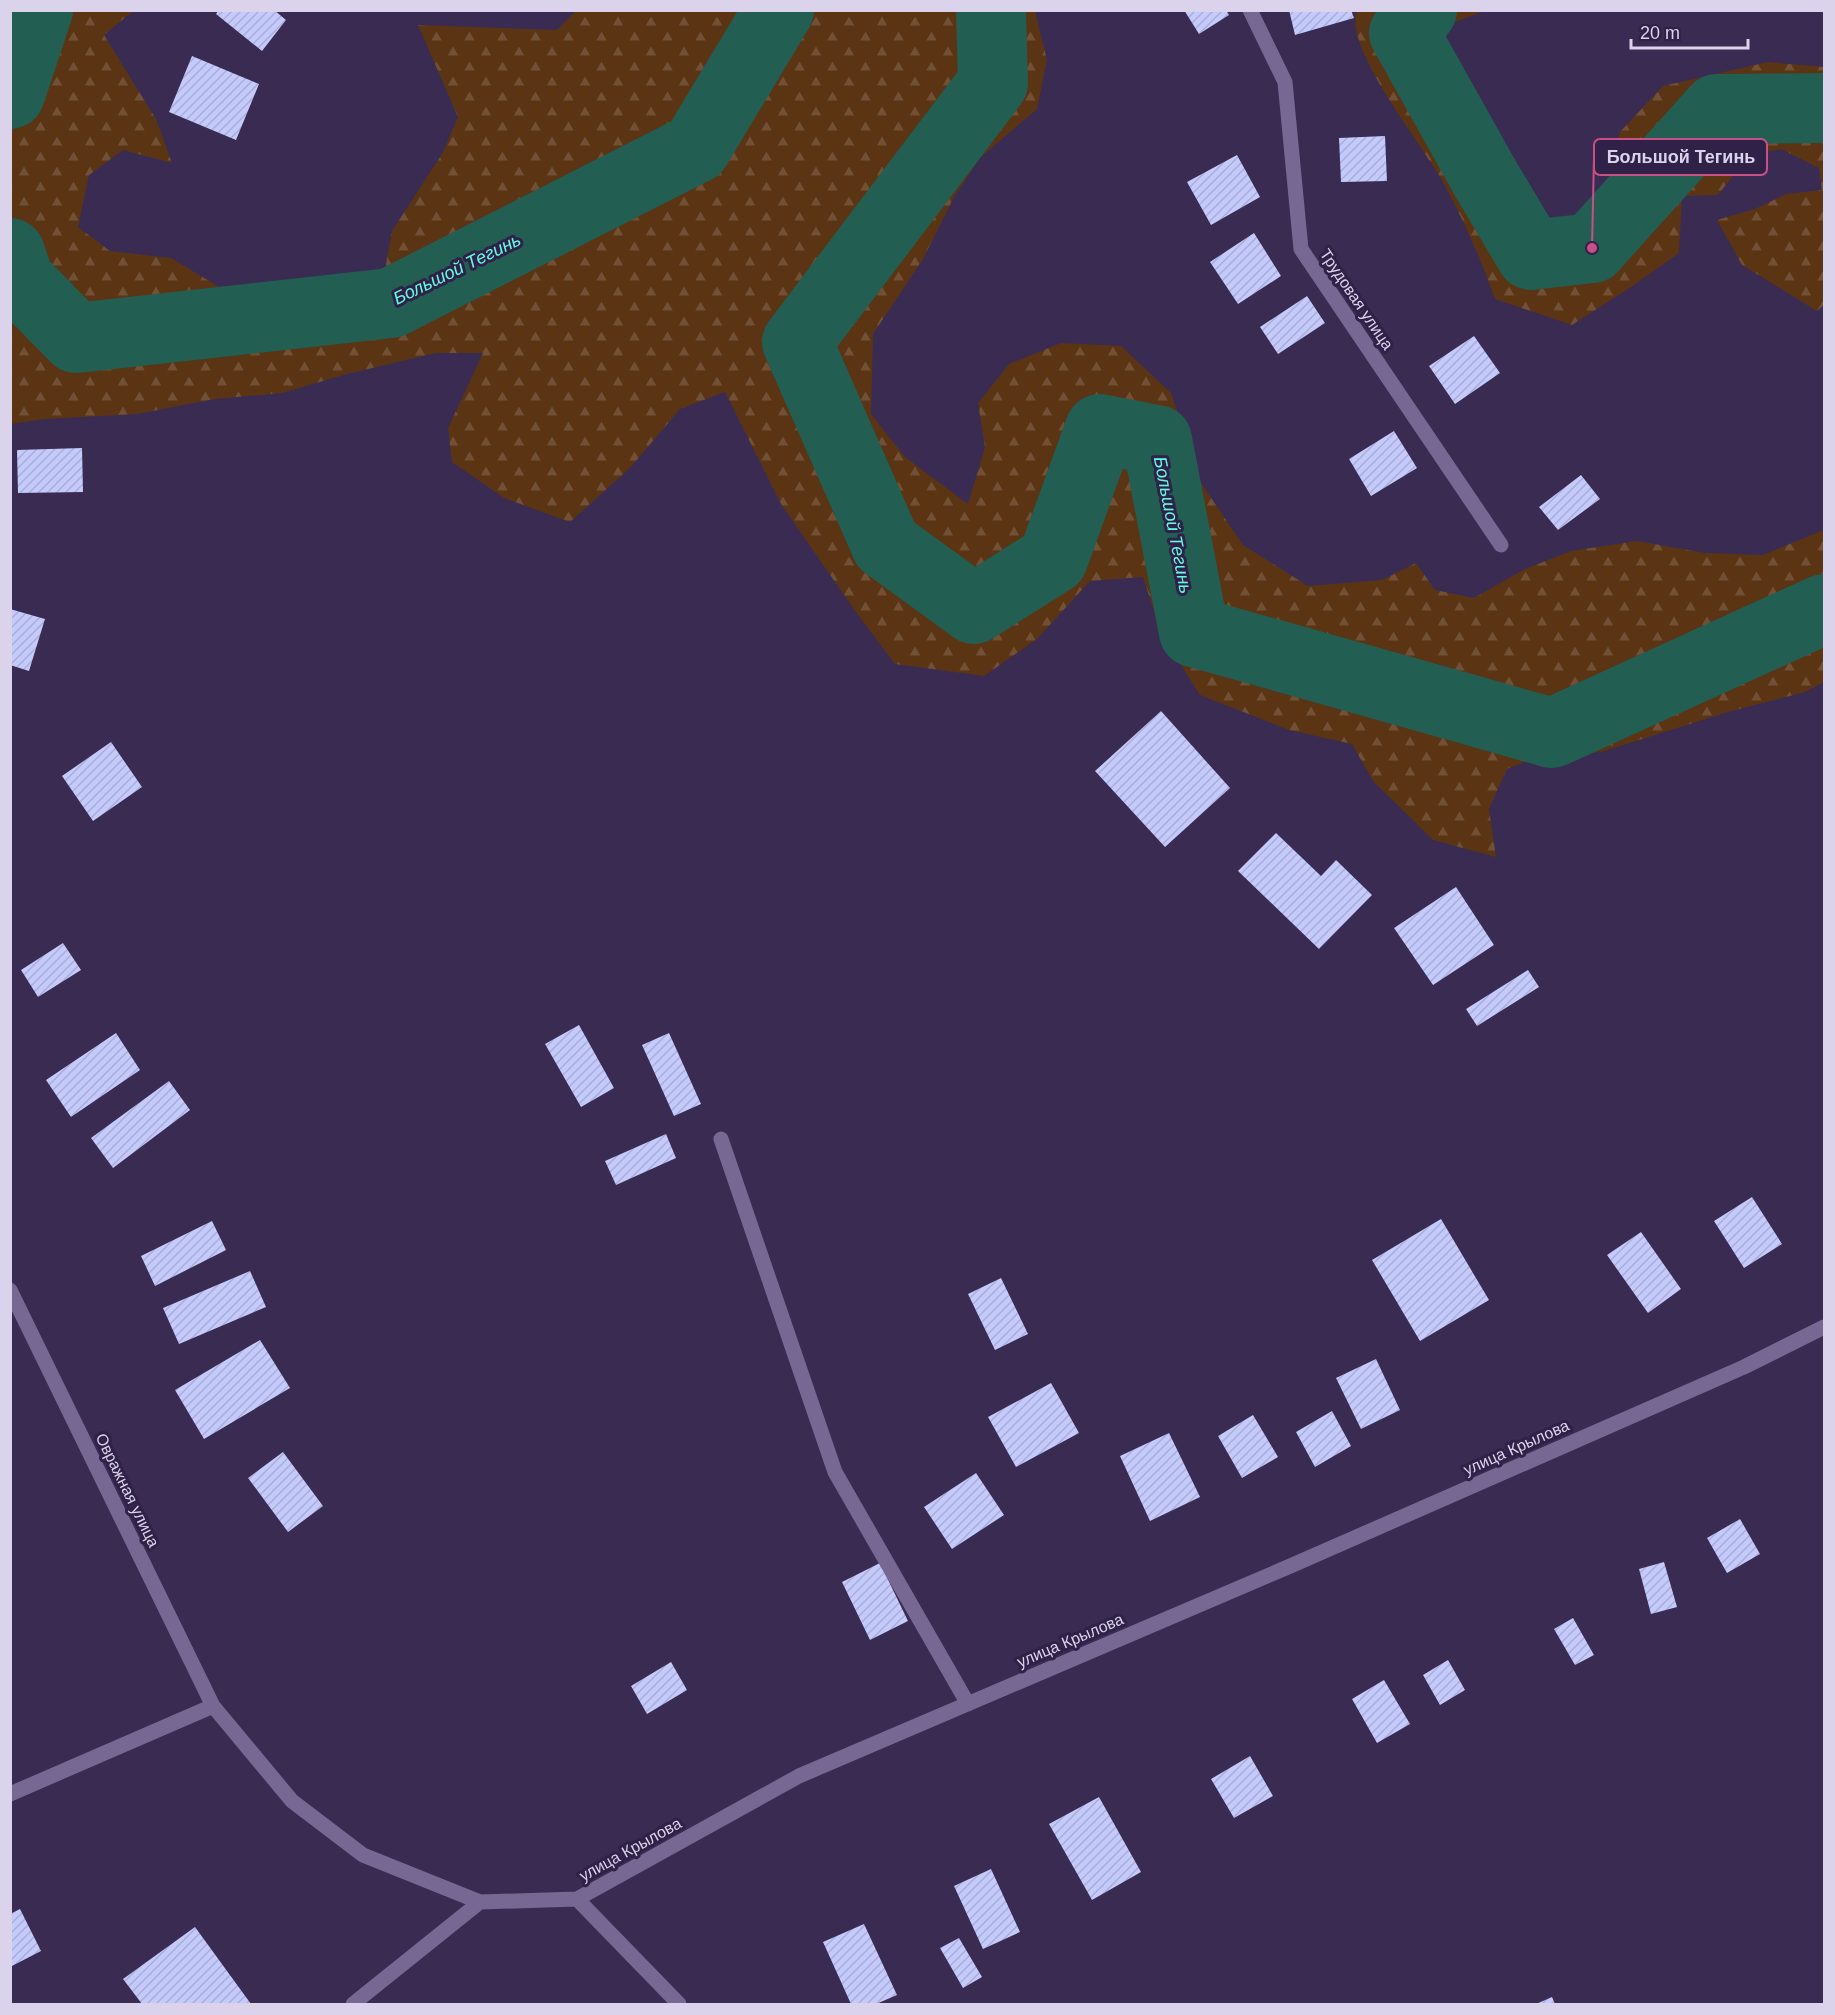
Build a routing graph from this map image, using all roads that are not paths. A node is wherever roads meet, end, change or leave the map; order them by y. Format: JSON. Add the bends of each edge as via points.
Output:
{"nodes":[{"id":1,"x":1250,"y":10,"type":"edge"},
{"id":2,"x":1501,"y":545,"type":"dead end"},
{"id":3,"x":722,"y":1139,"type":"dead end"},
{"id":4,"x":10,"y":1290,"type":"edge"},
{"id":5,"x":1824,"y":1327,"type":"edge"},
{"id":6,"x":968,"y":1704,"type":"junction"},
{"id":7,"x":213,"y":1706,"type":"junction"},
{"id":8,"x":10,"y":1794,"type":"edge"},
{"id":9,"x":577,"y":1899,"type":"junction"},
{"id":10,"x":480,"y":1902,"type":"junction"},
{"id":11,"x":353,"y":2004,"type":"edge"},
{"id":12,"x":679,"y":2004,"type":"edge"}],
"edges":[{"from":1,"to":2,"type":"street","name":"Трудовая улица","via":[[1285,82],[1301,249]]},
{"from":3,"to":6,"type":"street","via":[[835,1472]]},
{"from":4,"to":7,"type":"street","name":"Овражная улица"},
{"from":5,"to":6,"type":"street","name":"улица Крылова","via":[[1321,1553]]},
{"from":6,"to":9,"type":"street","name":"улица Крылова","via":[[799,1776]]},
{"from":7,"to":8,"type":"street"},
{"from":7,"to":10,"type":"street","name":"Овражная улица","via":[[292,1801],[363,1855]]},
{"from":9,"to":10,"type":"street","name":"улица Крылова"},
{"from":9,"to":12,"type":"street"},
{"from":10,"to":11,"type":"street"}]}
